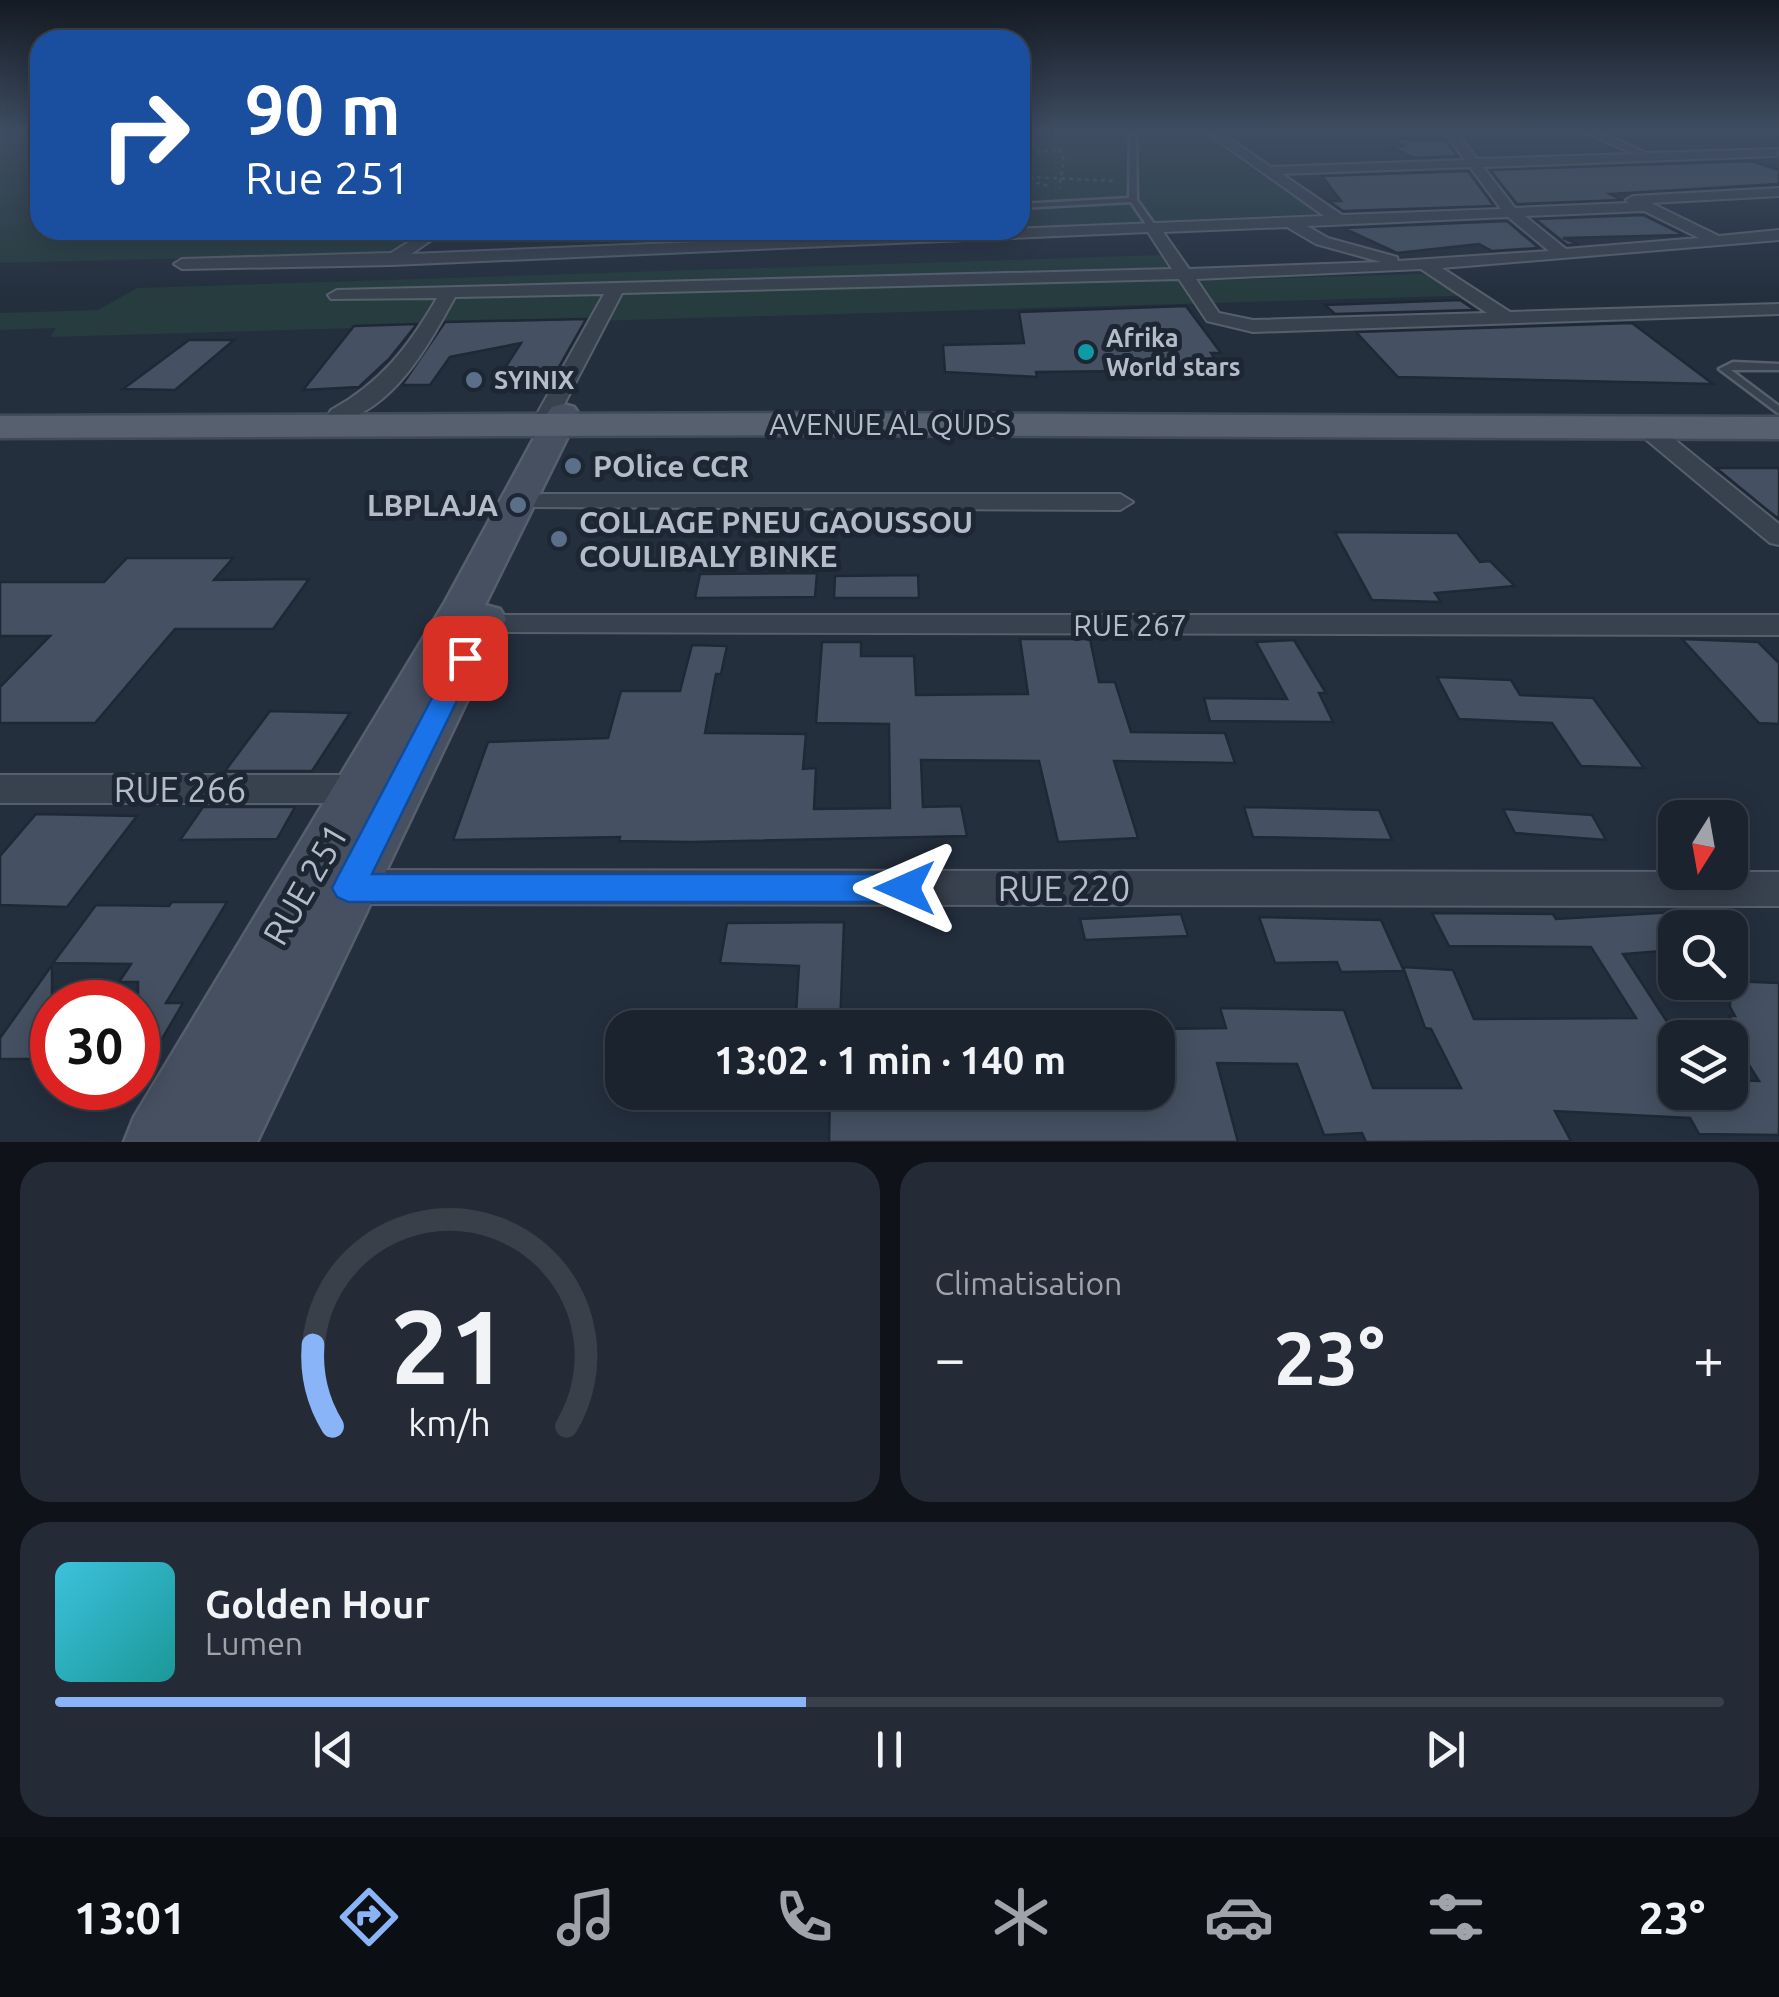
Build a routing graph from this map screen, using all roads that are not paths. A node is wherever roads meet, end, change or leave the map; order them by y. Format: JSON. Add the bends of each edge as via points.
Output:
{"nodes":[{"id":1,"x":1133,"y":185,"type":"edge"},
{"id":2,"x":1310,"y":185,"type":"edge"},
{"id":3,"x":1493,"y":185,"type":"edge"},
{"id":4,"x":1290,"y":186,"type":"joint"},
{"id":5,"x":1779,"y":192,"type":"edge"},
{"id":6,"x":1132,"y":200,"type":"junction"},
{"id":7,"x":1030,"y":205,"type":"edge"},
{"id":8,"x":1641,"y":207,"type":"junction"},
{"id":9,"x":1511,"y":212,"type":"junction"},
{"id":10,"x":1339,"y":220,"type":"junction"},
{"id":11,"x":1290,"y":222,"type":"junction"},
{"id":12,"x":1153,"y":228,"type":"junction"},
{"id":13,"x":1030,"y":233,"type":"edge"},
{"id":14,"x":1779,"y":235,"type":"edge"},
{"id":15,"x":422,"y":240,"type":"edge"},
{"id":16,"x":728,"y":240,"type":"edge"},
{"id":17,"x":1717,"y":241,"type":"junction"},
{"id":18,"x":1563,"y":255,"type":"junction"},
{"id":19,"x":393,"y":259,"type":"junction"},
{"id":20,"x":182,"y":264,"type":"dead end"},
{"id":21,"x":1415,"y":264,"type":"junction"},
{"id":22,"x":1186,"y":275,"type":"junction"},
{"id":23,"x":616,"y":288,"type":"junction"},
{"id":24,"x":449,"y":292,"type":"junction"},
{"id":25,"x":1779,"y":309,"type":"edge"},
{"id":26,"x":1507,"y":318,"type":"junction"},
{"id":27,"x":1779,"y":367,"type":"edge"},
{"id":28,"x":1779,"y":413,"type":"edge"},
{"id":29,"x":339,"y":415,"type":"junction"},
{"id":30,"x":0,"y":416,"type":"edge"},
{"id":31,"x":566,"y":418,"type":"junction"},
{"id":32,"x":0,"y":427,"type":"edge"},
{"id":33,"x":1645,"y":427,"type":"junction"},
{"id":34,"x":1779,"y":428,"type":"edge"},
{"id":35,"x":542,"y":502,"type":"junction"},
{"id":36,"x":1120,"y":502,"type":"dead end"},
{"id":37,"x":1779,"y":537,"type":"edge"},
{"id":38,"x":1779,"y":625,"type":"edge"},
{"id":39,"x":482,"y":626,"type":"junction"},
{"id":40,"x":360,"y":788,"type":"junction"},
{"id":41,"x":0,"y":789,"type":"edge"},
{"id":42,"x":348,"y":888,"type":"junction"},
{"id":43,"x":1779,"y":890,"type":"edge"},
{"id":44,"x":159,"y":1142,"type":"edge"},
{"id":45,"x":220,"y":1142,"type":"edge"}],
"edges":[{"from":1,"to":6,"type":"lane"},
{"from":2,"to":4,"type":"street"},
{"from":3,"to":9,"type":"street"},
{"from":4,"to":10,"type":"street"},
{"from":5,"to":8,"type":"street","via":[[1634,200]]},
{"from":6,"to":7,"type":"lane"},
{"from":6,"to":12,"type":"lane"},
{"from":8,"to":9,"type":"street"},
{"from":8,"to":17,"type":"street"},
{"from":9,"to":10,"type":"street"},
{"from":9,"to":18,"type":"street"},
{"from":10,"to":11,"type":"street"},
{"from":11,"to":12,"type":"street"},
{"from":11,"to":21,"type":"street","via":[[1322,241]]},
{"from":12,"to":13,"type":"street"},
{"from":12,"to":22,"type":"street"},
{"from":14,"to":17,"type":"street"},
{"from":15,"to":19,"type":"street"},
{"from":16,"to":19,"type":"street"},
{"from":17,"to":18,"type":"street"},
{"from":18,"to":21,"type":"street"},
{"from":19,"to":20,"type":"street"},
{"from":19,"to":24,"type":"street","via":[[337,295]]},
{"from":21,"to":22,"type":"street"},
{"from":21,"to":26,"type":"street"},
{"from":22,"to":23,"type":"street"},
{"from":22,"to":26,"type":"street","via":[[1214,317],[1228,323]]},
{"from":23,"to":24,"type":"street"},
{"from":23,"to":31,"type":"street"},
{"from":24,"to":29,"type":"street","via":[[404,364],[373,398]]},
{"from":25,"to":26,"type":"street"},
{"from":27,"to":28,"type":"lane","via":[[1724,369]]},
{"from":28,"to":31,"type":"main road","name":"AVENUE AL QUDS"},
{"from":29,"to":30,"type":"main road","name":"AVENUE AL QUDS"},
{"from":29,"to":31,"type":"main road","name":"AVENUE AL QUDS"},
{"from":31,"to":32,"type":"main road","name":"AVENUE AL QUDS"},
{"from":31,"to":33,"type":"main road","name":"AVENUE AL QUDS"},
{"from":31,"to":35,"type":"main road","name":"RUE 251"},
{"from":31,"to":40,"type":"main road","name":"RUE 251"},
{"from":33,"to":34,"type":"main road","name":"AVENUE AL QUDS"},
{"from":33,"to":37,"type":"street"},
{"from":35,"to":36,"type":"street"},
{"from":35,"to":39,"type":"main road","name":"RUE 251"},
{"from":38,"to":39,"type":"street","name":"RUE 267"},
{"from":39,"to":42,"type":"main road","name":"RUE 251"},
{"from":40,"to":41,"type":"street","name":"RUE 266"},
{"from":40,"to":44,"type":"main road","name":"RUE 251"},
{"from":42,"to":43,"type":"street","name":"RUE 220"},
{"from":42,"to":45,"type":"main road","name":"RUE 251"}]}
